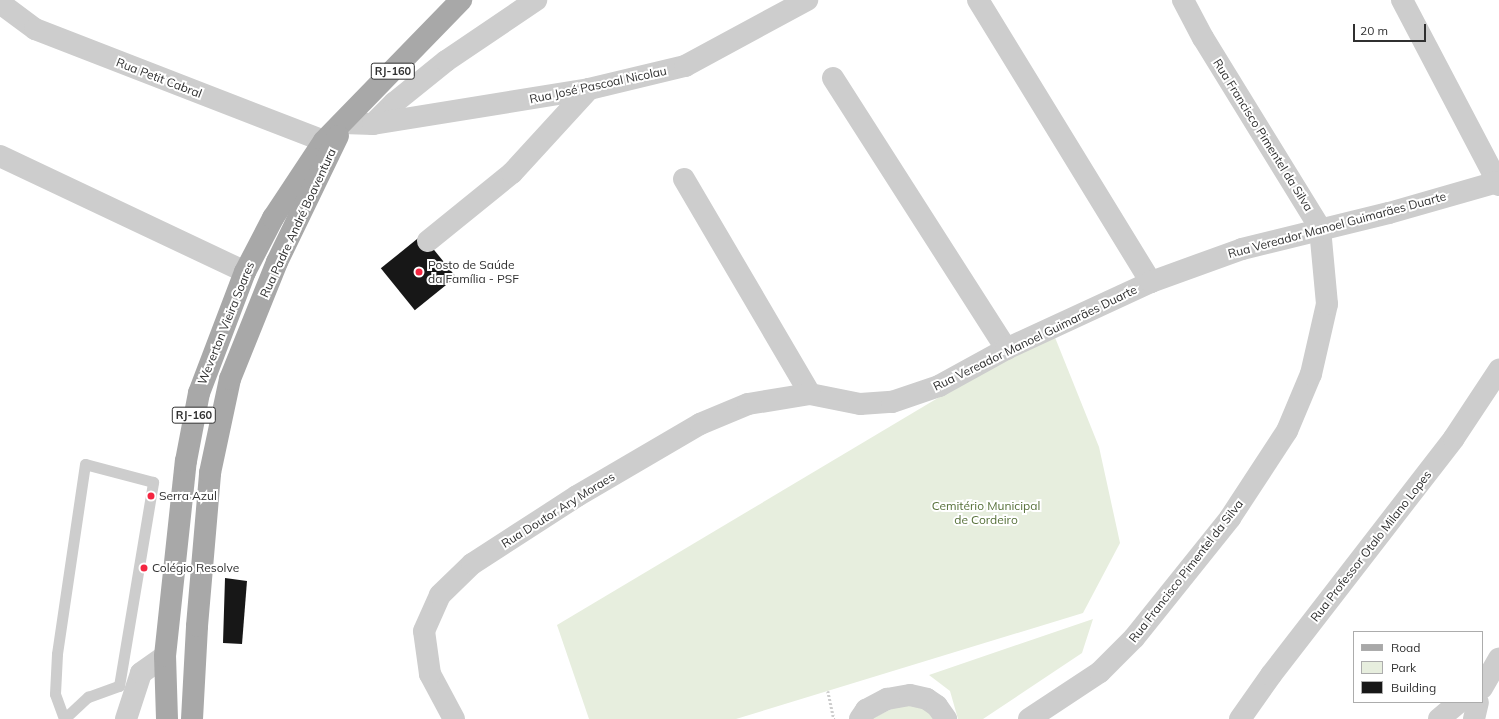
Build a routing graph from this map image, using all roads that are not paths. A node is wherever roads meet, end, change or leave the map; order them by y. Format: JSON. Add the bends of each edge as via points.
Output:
{"nodes":[{"id":1,"x":461,"y":0,"type":"edge"},
{"id":2,"x":536,"y":0,"type":"edge"},
{"id":3,"x":807,"y":0,"type":"edge"},
{"id":4,"x":978,"y":0,"type":"edge"},
{"id":5,"x":1183,"y":0,"type":"edge"},
{"id":6,"x":1402,"y":0,"type":"edge"},
{"id":7,"x":0,"y":3,"type":"edge"},
{"id":8,"x":833,"y":78,"type":"dead end"},
{"id":9,"x":589,"y":90,"type":"junction"},
{"id":10,"x":343,"y":123,"type":"junction"},
{"id":11,"x":373,"y":124,"type":"junction"},
{"id":12,"x":324,"y":141,"type":"junction"},
{"id":13,"x":0,"y":156,"type":"edge"},
{"id":14,"x":684,"y":179,"type":"dead end"},
{"id":15,"x":1498,"y":184,"type":"edge"},
{"id":16,"x":1320,"y":228,"type":"junction"},
{"id":17,"x":428,"y":241,"type":"dead end"},
{"id":18,"x":244,"y":272,"type":"junction"},
{"id":19,"x":1151,"y":282,"type":"junction"},
{"id":20,"x":1006,"y":350,"type":"junction"},
{"id":21,"x":1499,"y":370,"type":"edge"},
{"id":22,"x":810,"y":394,"type":"junction"},
{"id":23,"x":165,"y":656,"type":"junction"},
{"id":24,"x":1499,"y":658,"type":"edge"},
{"id":25,"x":1499,"y":672,"type":"edge"},
{"id":26,"x":1483,"y":685,"type":"edge"},
{"id":27,"x":1483,"y":686,"type":"edge"},
{"id":28,"x":1458,"y":703,"type":"edge"},
{"id":29,"x":1478,"y":703,"type":"edge"},
{"id":30,"x":863,"y":715,"type":"edge"},
{"id":31,"x":64,"y":719,"type":"edge"},
{"id":32,"x":126,"y":719,"type":"edge"},
{"id":33,"x":167,"y":719,"type":"edge"},
{"id":34,"x":192,"y":719,"type":"edge"},
{"id":35,"x":454,"y":719,"type":"edge"},
{"id":36,"x":842,"y":719,"type":"edge"},
{"id":37,"x":946,"y":719,"type":"edge"},
{"id":38,"x":1030,"y":719,"type":"edge"},
{"id":39,"x":1240,"y":719,"type":"edge"},
{"id":40,"x":1439,"y":719,"type":"edge"},
{"id":41,"x":1474,"y":719,"type":"edge"}],
"edges":[{"from":1,"to":10,"type":"main road","name":"Weverton Vieira Soares","number":"RJ-160"},
{"from":2,"to":11,"type":"street","via":[[446,61],[394,103]]},
{"from":3,"to":9,"type":"street","name":"Rua José Pascoal Nicolau","via":[[685,66]]},
{"from":4,"to":19,"type":"street"},
{"from":5,"to":16,"type":"street","name":"Rua Francisco Pimentel da Silva","via":[[1203,38]]},
{"from":6,"to":15,"type":"street"},
{"from":7,"to":12,"type":"street","name":"Rua Petit Cabral","via":[[35,28]]},
{"from":8,"to":20,"type":"street"},
{"from":9,"to":11,"type":"street","name":"Rua José Pascoal Nicolau"},
{"from":9,"to":17,"type":"street","via":[[512,173]]},
{"from":10,"to":11,"type":"street"},
{"from":10,"to":12,"type":"main road","name":"Weverton Vieira Soares","number":"RJ-160"},
{"from":10,"to":34,"type":"main road","name":"Rua Padre André Boaventura","via":[[331,154],[277,262],[230,379],[210,473]]},
{"from":12,"to":18,"type":"main road","name":"Weverton Vieira Soares","number":"RJ-160","via":[[274,218]]},
{"from":13,"to":18,"type":"street"},
{"from":14,"to":22,"type":"street"},
{"from":15,"to":16,"type":"street","name":"Rua Vereador Manoel Guimarães Duarte"},
{"from":16,"to":19,"type":"street","name":"Rua Vereador Manoel Guimarães Duarte","via":[[1242,249]]},
{"from":16,"to":38,"type":"street","name":"Rua Francisco Pimentel da Silva","via":[[1327,304],[1311,374],[1287,431],[1230,518],[1134,638],[1100,672]]},
{"from":18,"to":23,"type":"main road","name":"Weverton Vieira Soares","number":"RJ-160","via":[[198,393],[186,461]]},
{"from":19,"to":20,"type":"street","name":"Rua Vereador Manoel Guimarães Duarte"},
{"from":20,"to":22,"type":"street","name":"Rua Vereador Manoel Guimarães Duarte","via":[[939,386],[892,402],[860,404]]},
{"from":21,"to":39,"type":"street","name":"Rua Professor Otalo Milano Lopes","via":[[1454,438],[1270,675]]},
{"from":22,"to":35,"type":"street","name":"Rua Doutor Ary Moraes","via":[[748,404],[700,424],[577,496],[472,564],[440,595],[424,631],[430,674]]},
{"from":23,"to":32,"type":"street","via":[[141,673]]},
{"from":23,"to":33,"type":"main road","name":"Weverton Vieira Soares","number":"RJ-160"},
{"from":24,"to":26,"type":"street"},
{"from":25,"to":27,"type":"street"},
{"from":28,"to":40,"type":"street"},
{"from":29,"to":41,"type":"street"},
{"from":30,"to":36,"type":"street"},
{"from":30,"to":37,"type":"street","via":[[887,699],[910,695],[927,699],[937,706]]},
{"from":31,"to":31,"type":"lane","via":[[88,697],[119,686],[153,482],[85,464],[57,654],[55,694]]}]}
